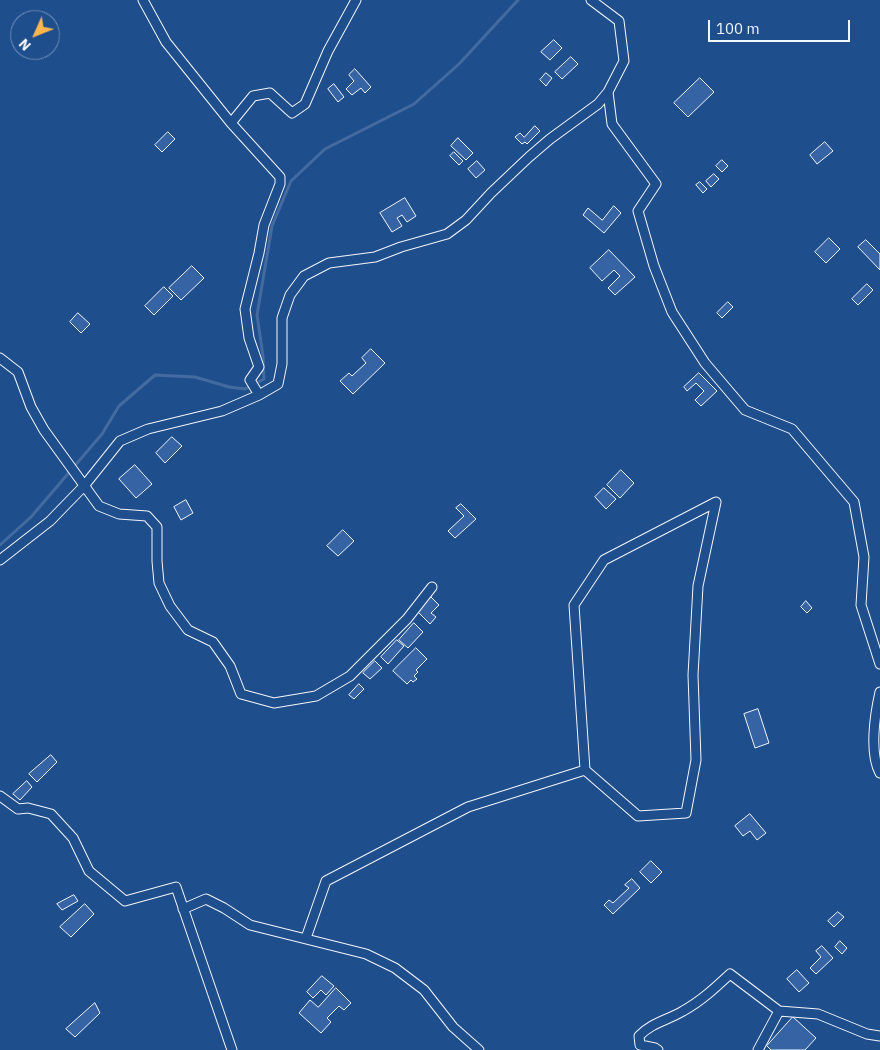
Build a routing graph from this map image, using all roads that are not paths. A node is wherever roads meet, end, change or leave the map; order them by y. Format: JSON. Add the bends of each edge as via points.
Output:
{"nodes":[{"id":1,"x":144,"y":0,"type":"edge"},
{"id":2,"x":356,"y":0,"type":"edge"},
{"id":3,"x":591,"y":0,"type":"edge"},
{"id":4,"x":608,"y":92,"type":"junction"},
{"id":5,"x":231,"y":123,"type":"junction"},
{"id":6,"x":0,"y":358,"type":"edge"},
{"id":7,"x":259,"y":395,"type":"junction"},
{"id":8,"x":84,"y":486,"type":"junction"},
{"id":9,"x":0,"y":560,"type":"edge"},
{"id":10,"x":432,"y":587,"type":"dead end"},
{"id":11,"x":880,"y":664,"type":"edge"},
{"id":12,"x":880,"y":692,"type":"edge"},
{"id":13,"x":585,"y":770,"type":"junction"},
{"id":14,"x":880,"y":773,"type":"edge"},
{"id":15,"x":0,"y":796,"type":"edge"},
{"id":16,"x":184,"y":909,"type":"junction"},
{"id":17,"x":306,"y":938,"type":"junction"},
{"id":18,"x":779,"y":1011,"type":"junction"},
{"id":19,"x":880,"y":1036,"type":"edge"},
{"id":20,"x":232,"y":1050,"type":"edge"},
{"id":21,"x":479,"y":1050,"type":"edge"},
{"id":22,"x":658,"y":1050,"type":"edge"},
{"id":23,"x":758,"y":1050,"type":"edge"}],
"edges":[{"from":1,"to":5,"type":"street","via":[[166,42]]},
{"from":2,"to":5,"type":"street","via":[[328,51],[305,104],[292,113],[270,92],[253,96]]},
{"from":3,"to":4,"type":"street","via":[[619,21],[624,61]]},
{"from":4,"to":7,"type":"street","via":[[598,104],[550,138],[466,220],[447,234],[375,257],[329,262],[304,276],[290,295],[282,318],[282,364],[278,384]]},
{"from":4,"to":11,"type":"street","via":[[612,124],[656,184],[638,211],[672,312],[705,363],[745,410],[792,429],[854,502],[864,557],[862,605]]},
{"from":5,"to":7,"type":"street","via":[[280,177],[264,225],[245,309],[249,338],[259,367],[250,380]]},
{"from":6,"to":8,"type":"street","via":[[18,372],[44,430]]},
{"from":7,"to":8,"type":"street","via":[[222,411],[148,429],[120,441]]},
{"from":8,"to":9,"type":"street","via":[[50,521]]},
{"from":8,"to":10,"type":"street","via":[[100,506],[119,514],[147,516],[157,527],[159,583],[170,606],[188,630],[213,642],[230,666],[241,694],[274,703],[316,696],[350,676],[407,620]]},
{"from":12,"to":14,"type":"street","via":[[874,719],[876,766]]},
{"from":13,"to":13,"type":"street","via":[[574,605],[604,560],[716,502],[698,586],[692,675],[696,760],[686,813],[638,816]]},
{"from":13,"to":17,"type":"street","via":[[468,807],[326,881]]},
{"from":15,"to":16,"type":"street","via":[[18,809],[51,814],[72,838],[89,871],[125,901],[176,886]]},
{"from":16,"to":17,"type":"street","via":[[206,899],[250,925]]},
{"from":16,"to":20,"type":"street"},
{"from":17,"to":21,"type":"street","via":[[366,954],[395,968],[424,990],[453,1026]]},
{"from":18,"to":19,"type":"street","via":[[818,1014]]},
{"from":18,"to":22,"type":"street","via":[[730,974],[704,998],[646,1028],[639,1036],[640,1045]]},
{"from":18,"to":23,"type":"street"}]}
